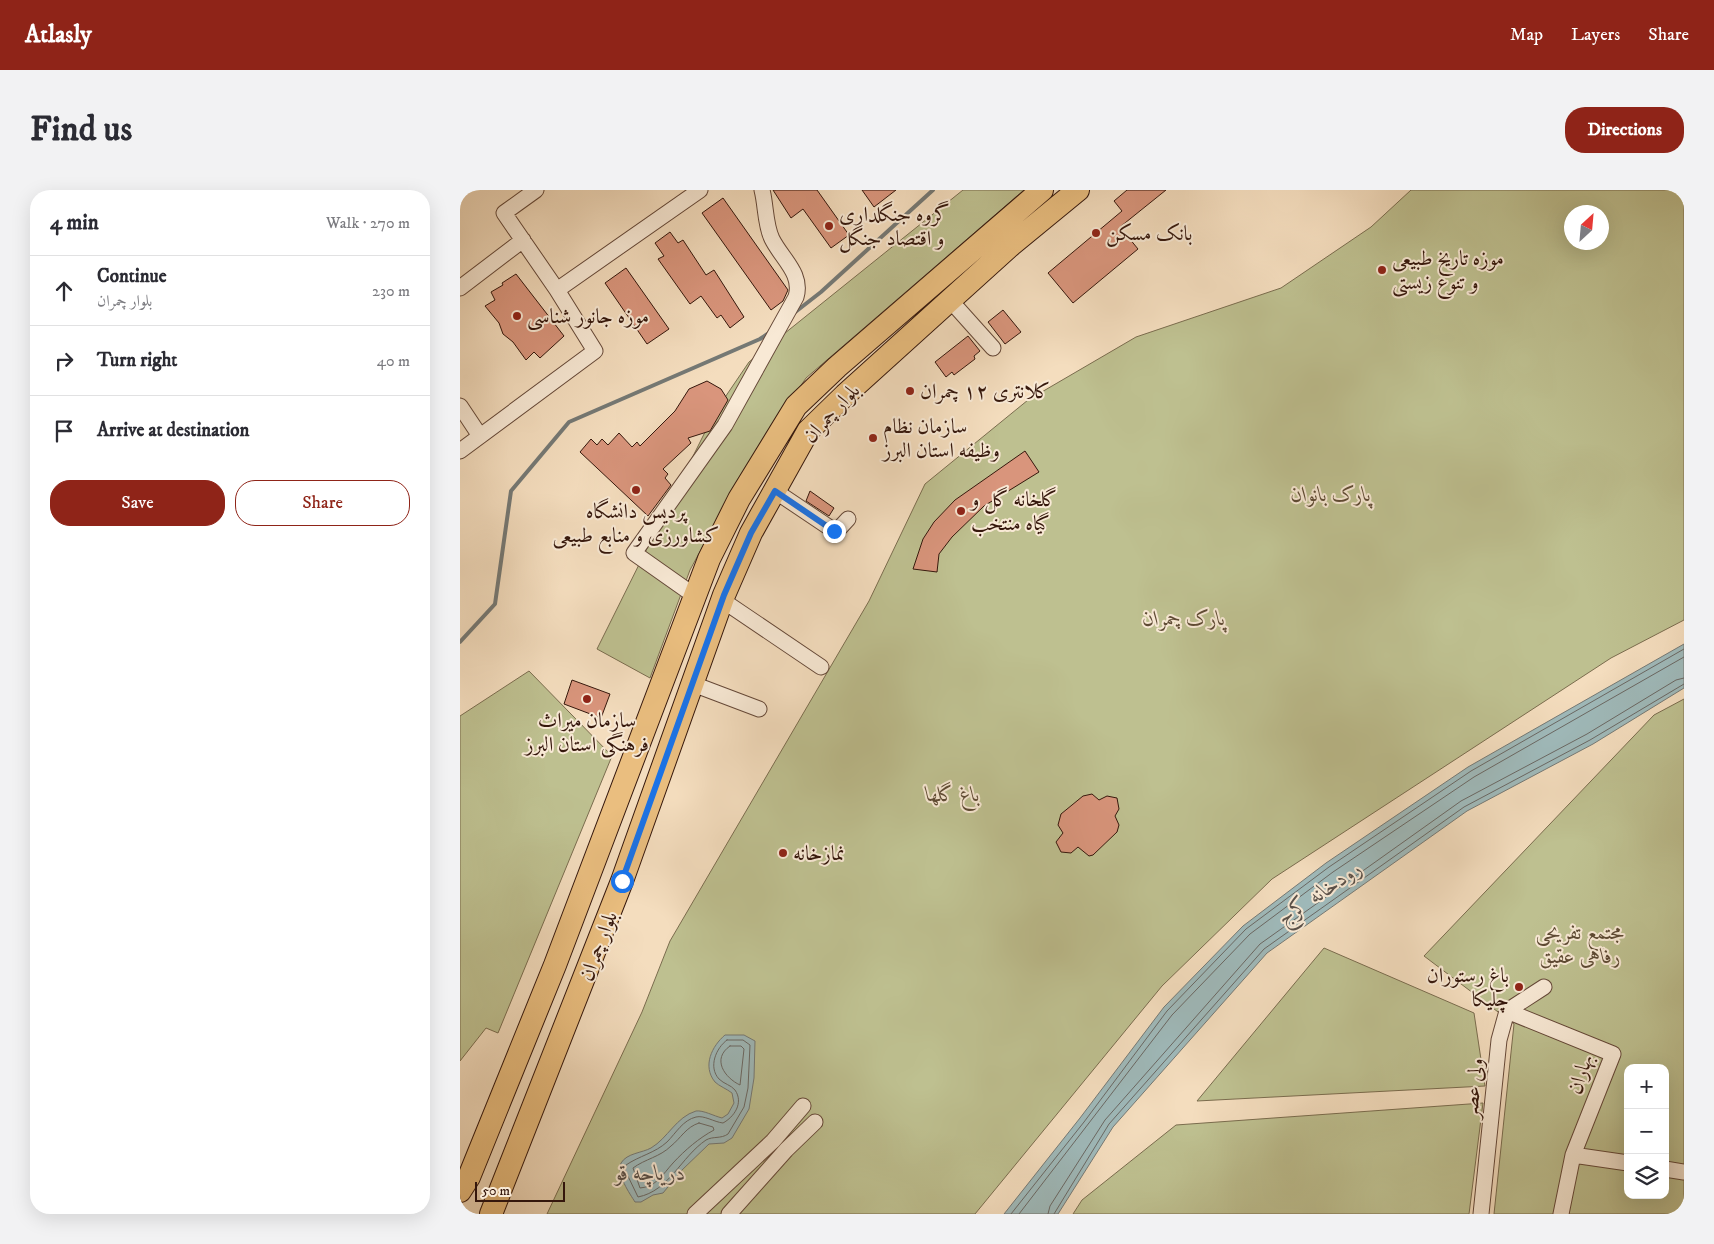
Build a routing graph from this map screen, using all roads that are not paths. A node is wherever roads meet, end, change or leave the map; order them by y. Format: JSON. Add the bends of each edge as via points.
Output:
{"nodes":[{"id":1,"x":536,"y":190,"type":"edge"},
{"id":2,"x":700,"y":190,"type":"edge"},
{"id":3,"x":762,"y":190,"type":"edge"},
{"id":4,"x":1042,"y":190,"type":"edge"},
{"id":5,"x":1078,"y":190,"type":"edge"},
{"id":6,"x":523,"y":240,"type":"junction"},
{"id":7,"x":460,"y":288,"type":"edge"},
{"id":8,"x":557,"y":290,"type":"junction"},
{"id":9,"x":950,"y":300,"type":"junction"},
{"id":10,"x":993,"y":348,"type":"dead end"},
{"id":11,"x":460,"y":406,"type":"edge"},
{"id":12,"x":480,"y":436,"type":"junction"},
{"id":13,"x":460,"y":451,"type":"edge"},
{"id":14,"x":775,"y":491,"type":"junction"},
{"id":15,"x":848,"y":519,"type":"dead end"},
{"id":16,"x":696,"y":596,"type":"junction"},
{"id":17,"x":722,"y":600,"type":"junction"},
{"id":18,"x":821,"y":667,"type":"dead end"},
{"id":19,"x":693,"y":684,"type":"junction"},
{"id":20,"x":758,"y":710,"type":"dead end"},
{"id":21,"x":1544,"y":987,"type":"dead end"},
{"id":22,"x":1507,"y":1011,"type":"junction"},
{"id":23,"x":803,"y":1106,"type":"dead end"},
{"id":24,"x":815,"y":1122,"type":"dead end"},
{"id":25,"x":1573,"y":1154,"type":"junction"},
{"id":26,"x":1624,"y":1162,"type":"edge"},
{"id":27,"x":1669,"y":1170,"type":"edge"},
{"id":28,"x":1684,"y":1172,"type":"edge"},
{"id":29,"x":463,"y":1183,"type":"edge"},
{"id":30,"x":491,"y":1214,"type":"edge"},
{"id":31,"x":695,"y":1214,"type":"edge"},
{"id":32,"x":730,"y":1214,"type":"edge"},
{"id":33,"x":1481,"y":1214,"type":"edge"},
{"id":34,"x":1560,"y":1214,"type":"edge"}],
"edges":[{"from":1,"to":6,"type":"street","via":[[504,212]]},
{"from":2,"to":8,"type":"street"},
{"from":3,"to":16,"type":"street","via":[[771,237],[797,277],[799,288],[796,297],[725,425],[634,553]]},
{"from":4,"to":16,"type":"main road","name":"بلوار چمران","via":[[796,406],[739,499],[709,559]]},
{"from":5,"to":9,"type":"main road","name":"بلوار چمران"},
{"from":6,"to":7,"type":"street"},
{"from":6,"to":8,"type":"street"},
{"from":8,"to":12,"type":"street","via":[[595,351]]},
{"from":9,"to":10,"type":"street"},
{"from":9,"to":14,"type":"main road","name":"بلوار چمران","via":[[808,431]]},
{"from":11,"to":12,"type":"street"},
{"from":12,"to":13,"type":"street"},
{"from":14,"to":15,"type":"street","via":[[836,532]]},
{"from":14,"to":17,"type":"main road","name":"بلوار چمران","via":[[751,533]]},
{"from":16,"to":29,"type":"main road","name":"بلوار چمران","via":[[555,965]]},
{"from":17,"to":18,"type":"street"},
{"from":17,"to":19,"type":"main road","name":"بلوار چمران"},
{"from":19,"to":20,"type":"street"},
{"from":19,"to":30,"type":"main road","name":"بلوار چمران","via":[[586,976]]},
{"from":21,"to":22,"type":"street"},
{"from":22,"to":25,"type":"street","name":"بهاران","via":[[1613,1054]]},
{"from":22,"to":33,"type":"street","name":"ولی عصر","via":[[1499,1040]]},
{"from":23,"to":31,"type":"street","via":[[773,1141]]},
{"from":24,"to":32,"type":"street"},
{"from":25,"to":26,"type":"street"},
{"from":25,"to":34,"type":"street","name":"بهاران"},
{"from":27,"to":28,"type":"street"}]}
